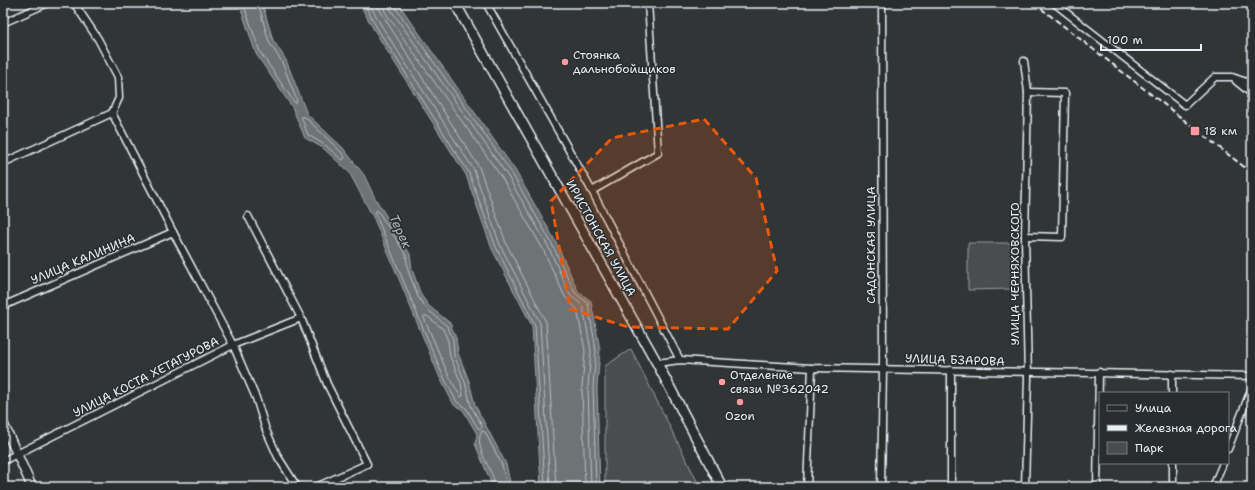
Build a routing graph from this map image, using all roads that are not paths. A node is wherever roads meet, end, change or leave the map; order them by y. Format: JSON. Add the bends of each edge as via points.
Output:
{"nodes":[{"id":1,"x":48,"y":3,"type":"edge"},
{"id":2,"x":74,"y":3,"type":"edge"},
{"id":3,"x":455,"y":3,"type":"edge"},
{"id":4,"x":486,"y":3,"type":"edge"},
{"id":5,"x":648,"y":3,"type":"edge"},
{"id":6,"x":882,"y":3,"type":"edge"},
{"id":7,"x":1054,"y":3,"type":"edge"},
{"id":8,"x":3,"y":23,"type":"edge"},
{"id":9,"x":1024,"y":61,"type":"dead end"},
{"id":10,"x":1232,"y":77,"type":"junction"},
{"id":11,"x":1252,"y":84,"type":"edge"},
{"id":12,"x":1028,"y":92,"type":"junction"},
{"id":13,"x":1252,"y":94,"type":"edge"},
{"id":14,"x":112,"y":113,"type":"junction"},
{"id":15,"x":3,"y":163,"type":"edge"},
{"id":16,"x":592,"y":191,"type":"junction"},
{"id":17,"x":248,"y":216,"type":"dead end"},
{"id":18,"x":172,"y":232,"type":"junction"},
{"id":19,"x":1025,"y":236,"type":"junction"},
{"id":20,"x":3,"y":306,"type":"edge"},
{"id":21,"x":301,"y":318,"type":"junction"},
{"id":22,"x":233,"y":346,"type":"junction"},
{"id":23,"x":680,"y":360,"type":"junction"},
{"id":24,"x":657,"y":363,"type":"junction"},
{"id":25,"x":812,"y":368,"type":"junction"},
{"id":26,"x":883,"y":369,"type":"junction"},
{"id":27,"x":951,"y":370,"type":"junction"},
{"id":28,"x":1099,"y":372,"type":"junction"},
{"id":29,"x":1027,"y":373,"type":"junction"},
{"id":30,"x":1172,"y":374,"type":"junction"},
{"id":31,"x":1252,"y":376,"type":"edge"},
{"id":32,"x":1252,"y":387,"type":"edge"},
{"id":33,"x":1172,"y":392,"type":"edge"},
{"id":34,"x":3,"y":423,"type":"edge"},
{"id":35,"x":1229,"y":446,"type":"edge"},
{"id":36,"x":17,"y":454,"type":"junction"},
{"id":37,"x":3,"y":461,"type":"edge"},
{"id":38,"x":1173,"y":464,"type":"edge"},
{"id":39,"x":1223,"y":464,"type":"edge"},
{"id":40,"x":32,"y":487,"type":"edge"},
{"id":41,"x":297,"y":487,"type":"edge"},
{"id":42,"x":316,"y":487,"type":"edge"},
{"id":43,"x":722,"y":487,"type":"edge"},
{"id":44,"x":808,"y":487,"type":"edge"},
{"id":45,"x":881,"y":487,"type":"edge"},
{"id":46,"x":951,"y":487,"type":"edge"},
{"id":47,"x":1025,"y":487,"type":"edge"},
{"id":48,"x":1097,"y":487,"type":"edge"},
{"id":49,"x":1173,"y":487,"type":"edge"},
{"id":50,"x":1213,"y":487,"type":"edge"}],
"edges":[{"from":1,"to":8,"type":"street"},
{"from":2,"to":14,"type":"street","via":[[118,77],[118,98]]},
{"from":3,"to":24,"type":"main road","name":"ИРИСТОНСКАЯ УЛИЦА"},
{"from":4,"to":16,"type":"street"},
{"from":5,"to":16,"type":"street","via":[[658,154]]},
{"from":6,"to":26,"type":"street","name":"САДОНСКАЯ УЛИЦА"},
{"from":7,"to":10,"type":"street","via":[[1185,105],[1215,77]]},
{"from":9,"to":12,"type":"street","name":"УЛИЦА ЧЕРНЯХОВСКОГО"},
{"from":10,"to":11,"type":"street"},
{"from":10,"to":13,"type":"street"},
{"from":12,"to":19,"type":"street","name":"УЛИЦА ЧЕРНЯХОВСКОГО"},
{"from":12,"to":19,"type":"street","via":[[1065,94],[1062,237]]},
{"from":14,"to":15,"type":"street"},
{"from":14,"to":18,"type":"street"},
{"from":16,"to":23,"type":"street"},
{"from":17,"to":21,"type":"street"},
{"from":18,"to":20,"type":"street","name":"УЛИЦА КАЛИНИНА"},
{"from":18,"to":22,"type":"street"},
{"from":19,"to":29,"type":"street","name":"УЛИЦА ЧЕРНЯХОВСКОГО"},
{"from":21,"to":22,"type":"street","name":"УЛИЦА КОСТА ХЕТАГУРОВА"},
{"from":21,"to":42,"type":"street","via":[[327,384],[367,464]]},
{"from":22,"to":36,"type":"street","name":"УЛИЦА КОСТА ХЕТАГУРОВА"},
{"from":22,"to":41,"type":"street","via":[[278,457]]},
{"from":23,"to":24,"type":"street","name":"УЛИЦА БЗАРОВА"},
{"from":23,"to":25,"type":"street","name":"УЛИЦА БЗАРОВА"},
{"from":24,"to":43,"type":"main road","name":"ИРИСТОНСКАЯ УЛИЦА"},
{"from":25,"to":26,"type":"street","name":"УЛИЦА БЗАРОВА"},
{"from":25,"to":44,"type":"street"},
{"from":26,"to":27,"type":"street","name":"УЛИЦА БЗАРОВА"},
{"from":26,"to":45,"type":"street","name":"САДОНСКАЯ УЛИЦА"},
{"from":27,"to":29,"type":"street","name":"УЛИЦА БЗАРОВА"},
{"from":27,"to":46,"type":"street"},
{"from":28,"to":29,"type":"street","name":"УЛИЦА БЗАРОВА"},
{"from":28,"to":30,"type":"street","name":"УЛИЦА БЗАРОВА"},
{"from":28,"to":48,"type":"street"},
{"from":29,"to":47,"type":"street","name":"УЛИЦА ЧЕРНЯХОВСКОГО"},
{"from":30,"to":31,"type":"street","name":"УЛИЦА БЗАРОВА"},
{"from":30,"to":33,"type":"street"},
{"from":32,"to":35,"type":"street"},
{"from":34,"to":36,"type":"street"},
{"from":36,"to":37,"type":"street","name":"УЛИЦА КОСТА ХЕТАГУРОВА"},
{"from":36,"to":40,"type":"street"},
{"from":38,"to":49,"type":"street"},
{"from":39,"to":50,"type":"street"}]}
